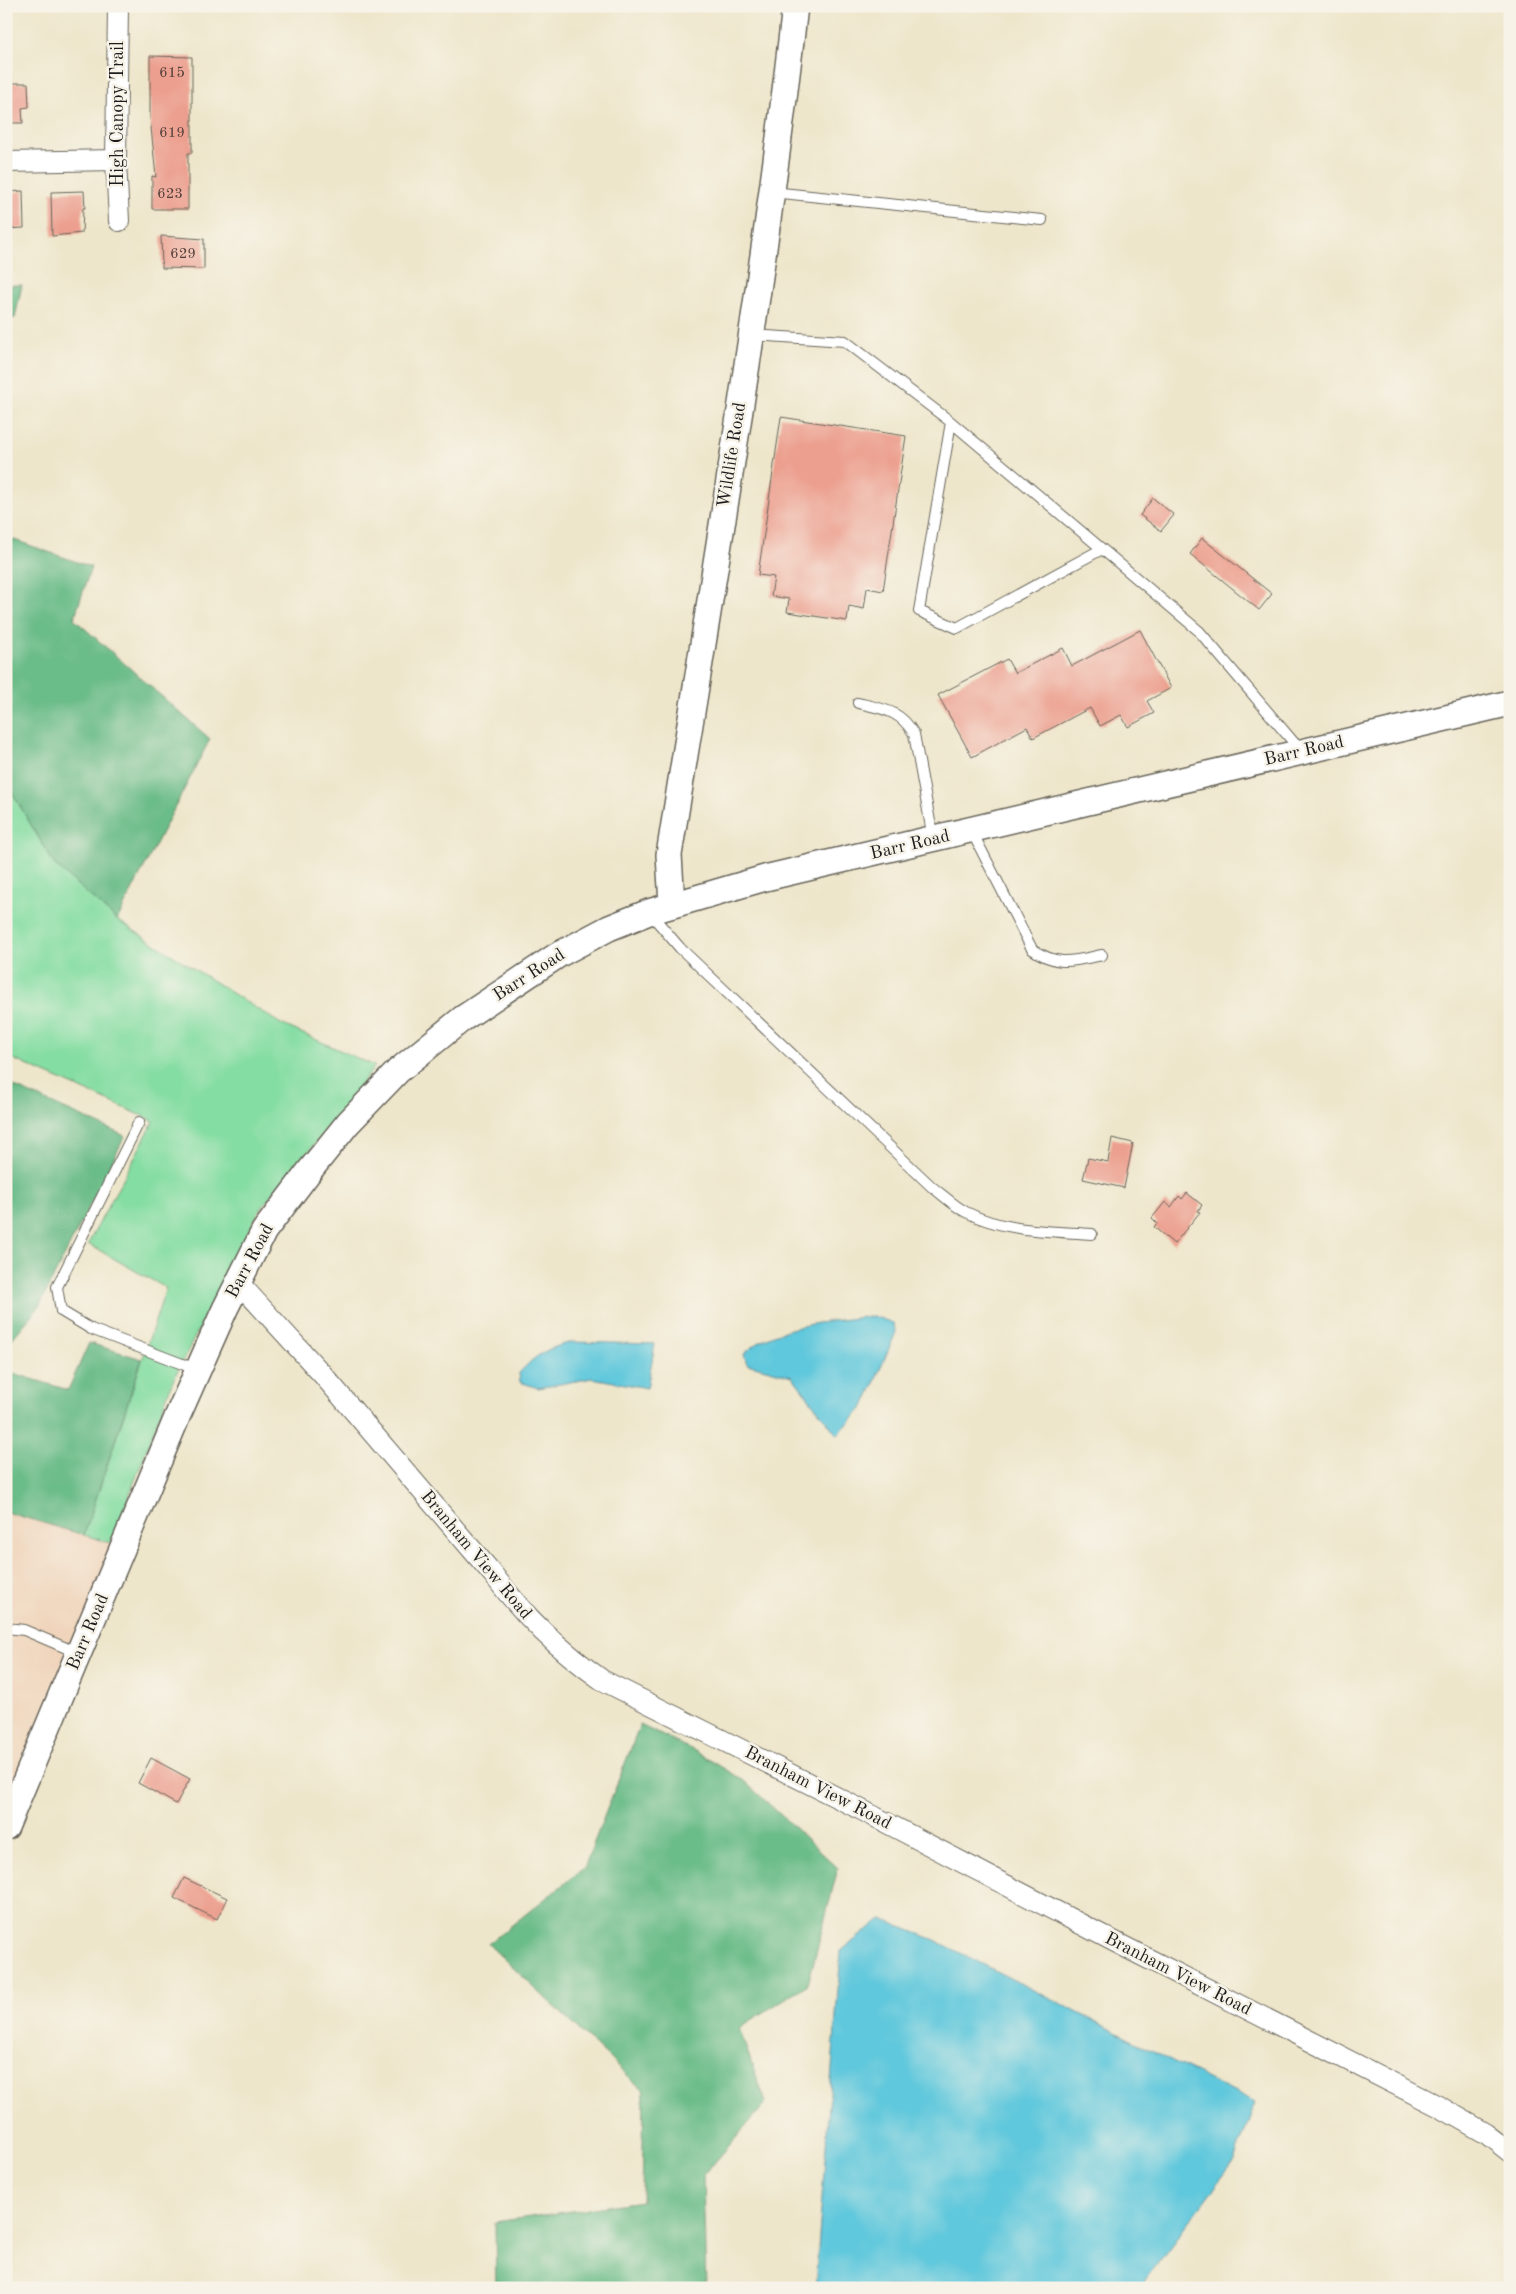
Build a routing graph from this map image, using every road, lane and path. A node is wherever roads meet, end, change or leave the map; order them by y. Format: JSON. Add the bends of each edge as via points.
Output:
{"nodes":[{"id":1,"x":118,"y":6,"type":"edge"},
{"id":2,"x":795,"y":6,"type":"edge"},
{"id":3,"x":116,"y":160,"type":"junction"},
{"id":4,"x":6,"y":162,"type":"edge"},
{"id":5,"x":772,"y":192,"type":"junction"},
{"id":6,"x":1042,"y":220,"type":"dead end"},
{"id":7,"x":119,"y":221,"type":"dead end"},
{"id":8,"x":752,"y":335,"type":"junction"},
{"id":9,"x":951,"y":422,"type":"junction"},
{"id":10,"x":1102,"y":549,"type":"junction"},
{"id":11,"x":858,"y":703,"type":"dead end"},
{"id":12,"x":1510,"y":703,"type":"edge"},
{"id":13,"x":1302,"y":752,"type":"junction"},
{"id":14,"x":971,"y":830,"type":"junction"},
{"id":15,"x":933,"y":839,"type":"junction"},
{"id":16,"x":672,"y":904,"type":"junction"},
{"id":17,"x":649,"y":912,"type":"junction"},
{"id":18,"x":1102,"y":955,"type":"dead end"},
{"id":19,"x":140,"y":1122,"type":"dead end"},
{"id":20,"x":1092,"y":1234,"type":"dead end"},
{"id":21,"x":238,"y":1282,"type":"junction"},
{"id":22,"x":198,"y":1370,"type":"junction"},
{"id":23,"x":6,"y":1628,"type":"edge"},
{"id":24,"x":79,"y":1653,"type":"junction"},
{"id":25,"x":6,"y":1827,"type":"edge"},
{"id":26,"x":1510,"y":2152,"type":"edge"}],
"edges":[{"from":1,"to":3,"type":"street","name":"High Canopy Trail"},
{"from":2,"to":5,"type":"street","name":"Wildlife Road"},
{"from":3,"to":4,"type":"street"},
{"from":3,"to":7,"type":"street","name":"High Canopy Trail"},
{"from":5,"to":6,"type":"lane"},
{"from":5,"to":8,"type":"street","name":"Wildlife Road"},
{"from":8,"to":9,"type":"lane","via":[[845,341]]},
{"from":8,"to":16,"type":"street","name":"Wildlife Road","via":[[669,855]]},
{"from":9,"to":10,"type":"lane"},
{"from":9,"to":10,"type":"lane","via":[[919,611],[956,628]]},
{"from":10,"to":13,"type":"lane","via":[[1200,631]]},
{"from":11,"to":15,"type":"lane","via":[[891,711],[906,721],[914,734]]},
{"from":12,"to":13,"type":"street","name":"Barr Road"},
{"from":13,"to":14,"type":"street","name":"Barr Road"},
{"from":14,"to":15,"type":"street","name":"Barr Road"},
{"from":14,"to":18,"type":"lane","via":[[1032,949],[1044,957],[1066,963]]},
{"from":15,"to":16,"type":"street","name":"Barr Road","via":[[765,878]]},
{"from":16,"to":17,"type":"street","name":"Barr Road"},
{"from":17,"to":20,"type":"lane","via":[[700,968],[932,1187],[952,1202],[988,1222],[1017,1229]]},
{"from":17,"to":21,"type":"street","name":"Barr Road","via":[[609,928],[558,955],[462,1019],[398,1071],[348,1123],[284,1203],[264,1232]]},
{"from":19,"to":22,"type":"lane","via":[[57,1287],[61,1311],[91,1329]]},
{"from":21,"to":22,"type":"street","name":"Barr Road"},
{"from":21,"to":26,"type":"street","name":"Branham View Road","via":[[323,1376],[541,1632],[602,1680],[856,1806],[1123,1946],[1440,2106]]},
{"from":22,"to":24,"type":"street","name":"Barr Road"},
{"from":23,"to":24,"type":"lane","via":[[24,1630]]},
{"from":24,"to":25,"type":"street","name":"Barr Road"}]}
